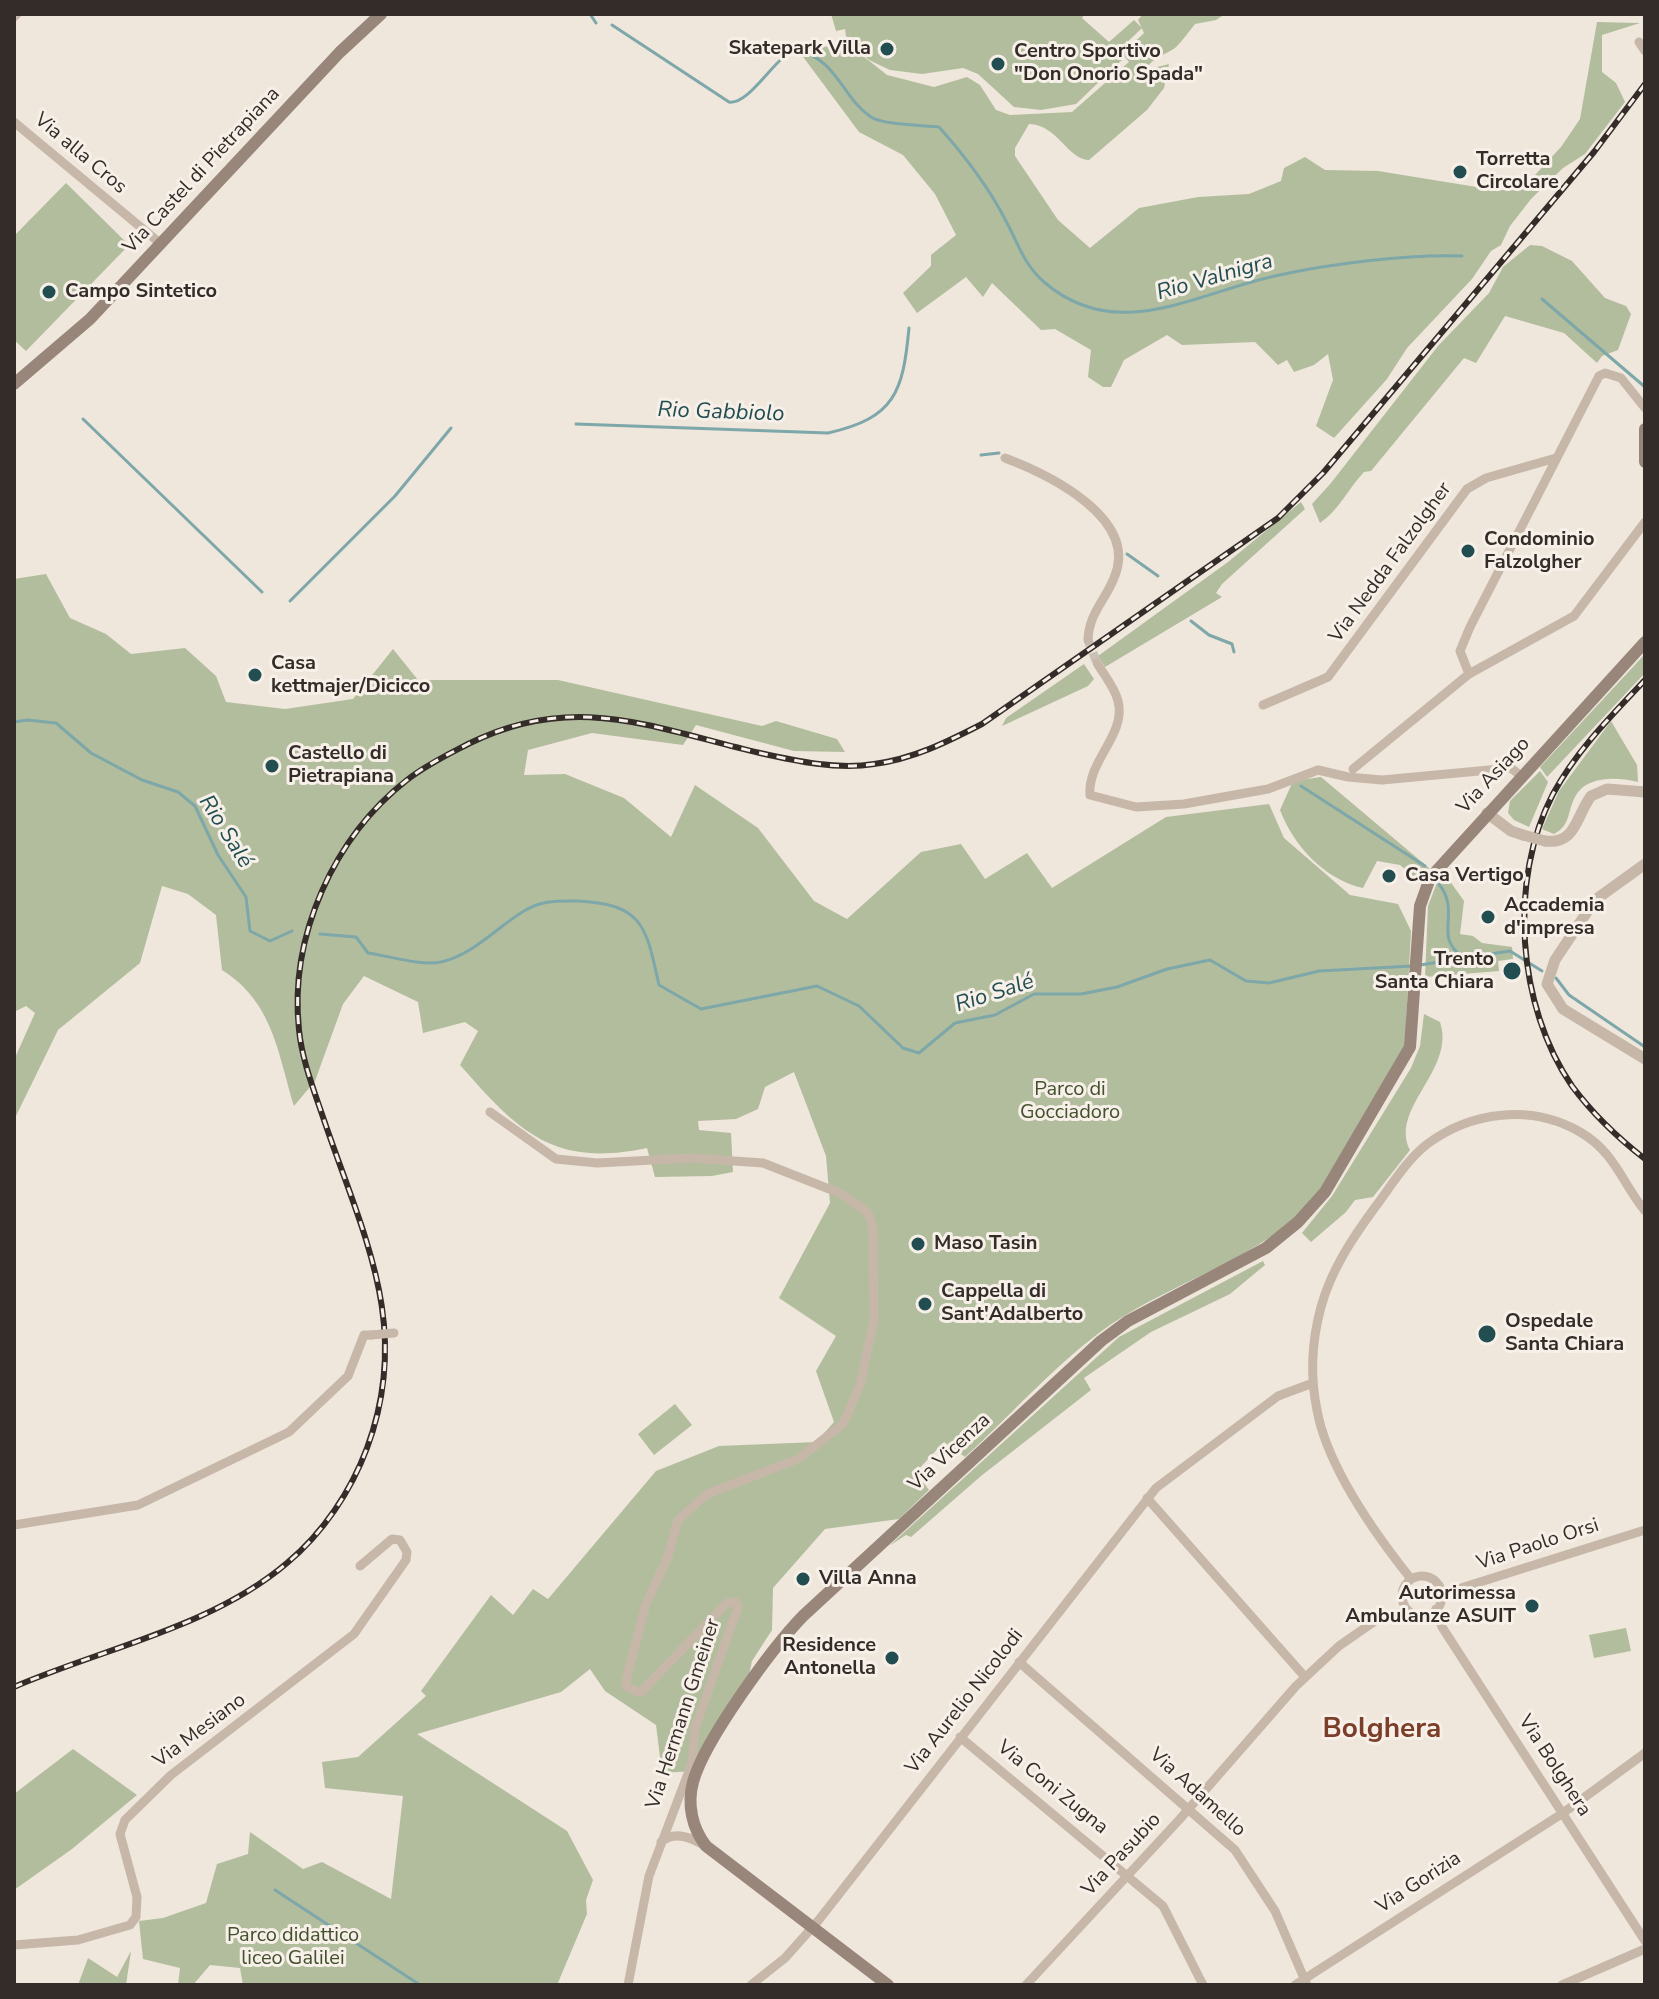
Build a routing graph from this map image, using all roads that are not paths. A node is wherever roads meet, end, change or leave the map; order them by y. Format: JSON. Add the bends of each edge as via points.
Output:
{"nodes":[{"id":1,"x":381,"y":14,"type":"edge"},
{"id":2,"x":14,"y":122,"type":"edge"},
{"id":3,"x":161,"y":244,"type":"junction"},
{"id":4,"x":20,"y":375,"type":"edge"},
{"id":5,"x":14,"y":384,"type":"edge"},
{"id":6,"x":1645,"y":408,"type":"edge"},
{"id":7,"x":1645,"y":429,"type":"edge"},
{"id":8,"x":1005,"y":458,"type":"dead end"},
{"id":9,"x":1556,"y":458,"type":"junction"},
{"id":10,"x":1645,"y":462,"type":"edge"},
{"id":11,"x":1645,"y":522,"type":"edge"},
{"id":12,"x":1088,"y":640,"type":"tunnel mouth"},
{"id":13,"x":1645,"y":642,"type":"edge"},
{"id":14,"x":1097,"y":663,"type":"tunnel mouth"},
{"id":15,"x":1469,"y":674,"type":"junction"},
{"id":16,"x":1263,"y":705,"type":"dead end"},
{"id":17,"x":1353,"y":769,"type":"dead end"},
{"id":18,"x":1521,"y":776,"type":"junction"},
{"id":19,"x":1645,"y":792,"type":"edge"},
{"id":20,"x":1487,"y":813,"type":"junction"},
{"id":21,"x":1645,"y":864,"type":"edge"},
{"id":22,"x":1417,"y":958,"type":"joint"},
{"id":23,"x":1645,"y":1059,"type":"edge"},
{"id":24,"x":490,"y":1112,"type":"dead end"},
{"id":25,"x":1645,"y":1211,"type":"edge"},
{"id":26,"x":394,"y":1333,"type":"dead end"},
{"id":27,"x":1313,"y":1383,"type":"junction"},
{"id":28,"x":1147,"y":1498,"type":"junction"},
{"id":29,"x":14,"y":1525,"type":"edge"},
{"id":30,"x":1645,"y":1530,"type":"edge"},
{"id":31,"x":360,"y":1566,"type":"dead end"},
{"id":32,"x":1411,"y":1579,"type":"junction"},
{"id":33,"x":1442,"y":1594,"type":"junction"},
{"id":34,"x":1402,"y":1597,"type":"junction"},
{"id":35,"x":1436,"y":1609,"type":"junction"},
{"id":36,"x":1019,"y":1662,"type":"junction"},
{"id":37,"x":1305,"y":1677,"type":"junction"},
{"id":38,"x":960,"y":1737,"type":"junction"},
{"id":39,"x":1645,"y":1753,"type":"edge"},
{"id":40,"x":1189,"y":1808,"type":"junction"},
{"id":41,"x":1563,"y":1813,"type":"junction"},
{"id":42,"x":694,"y":1827,"type":"junction"},
{"id":43,"x":673,"y":1833,"type":"junction"},
{"id":44,"x":706,"y":1846,"type":"junction"},
{"id":45,"x":1128,"y":1874,"type":"junction"},
{"id":46,"x":811,"y":1927,"type":"junction"},
{"id":47,"x":1645,"y":1941,"type":"edge"},
{"id":48,"x":14,"y":1945,"type":"edge"},
{"id":49,"x":1645,"y":1949,"type":"edge"},
{"id":50,"x":1307,"y":1982,"type":"edge"},
{"id":51,"x":628,"y":1985,"type":"edge"},
{"id":52,"x":751,"y":1985,"type":"edge"},
{"id":53,"x":888,"y":1985,"type":"edge"},
{"id":54,"x":1026,"y":1985,"type":"edge"},
{"id":55,"x":1203,"y":1985,"type":"edge"},
{"id":56,"x":1295,"y":1985,"type":"edge"},
{"id":57,"x":1562,"y":1985,"type":"edge"}],
"edges":[{"from":1,"to":3,"type":"main road","name":"Via Castel di Pietrapiana"},
{"from":2,"to":3,"type":"street","name":"Via alla Cros"},
{"from":3,"to":4,"type":"main road","name":"Via Castel di Pietrapiana","via":[[90,319]]},
{"from":4,"to":5,"type":"main road","name":"Via Castel di Pietrapiana"},
{"from":6,"to":9,"type":"street","via":[[1621,378],[1599,376]]},
{"from":7,"to":10,"type":"main road"},
{"from":8,"to":12,"type":"street","via":[[1082,500],[1114,531],[1120,561],[1088,622]]},
{"from":9,"to":15,"type":"street","via":[[1460,651]]},
{"from":9,"to":16,"type":"street","name":"Via Nedda Falzolgher","via":[[1486,478],[1467,489],[1328,677]]},
{"from":11,"to":15,"type":"street","via":[[1574,616]]},
{"from":13,"to":18,"type":"main road","name":"Via Asiago"},
{"from":14,"to":18,"type":"street","via":[[1118,699],[1120,715],[1089,779],[1090,795],[1118,803],[1184,804],[1268,789],[1318,770],[1382,780],[1511,768]]},
{"from":15,"to":17,"type":"street"},
{"from":18,"to":20,"type":"main road","name":"Via Asiago"},
{"from":19,"to":20,"type":"street","bridge":true,"via":[[1607,789],[1591,796],[1571,834],[1557,843],[1511,831]]},
{"from":20,"to":22,"type":"main road","name":"Via Asiago","via":[[1430,878],[1420,906]]},
{"from":21,"to":23,"type":"street","via":[[1595,900],[1555,960],[1547,984],[1563,1009]]},
{"from":22,"to":42,"type":"main road","name":"Via Vicenza","via":[[1410,1047],[1332,1182],[1298,1222],[1255,1255],[1128,1321],[1101,1341],[787,1633],[696,1772],[691,1794]]},
{"from":24,"to":43,"type":"street","name":"Via Hermann Gmeiner","via":[[556,1159],[763,1163],[842,1194],[868,1213],[873,1227],[874,1320],[860,1385],[843,1424],[798,1459],[707,1494],[690,1508],[678,1520],[646,1604],[626,1680],[627,1687],[640,1693],[727,1603],[736,1602],[738,1607],[695,1728],[692,1763]]},
{"from":25,"to":27,"type":"street","via":[[1605,1151],[1579,1131],[1519,1114],[1459,1126],[1428,1144],[1362,1225],[1329,1283],[1314,1335]]},
{"from":26,"to":29,"type":"street","bridge":true,"via":[[367,1335],[348,1376],[289,1432],[138,1505]]},
{"from":27,"to":28,"type":"street","name":"Via Aurelio Nicolodi","via":[[1278,1396]]},
{"from":27,"to":32,"type":"street","via":[[1336,1465]]},
{"from":28,"to":36,"type":"street","name":"Via Aurelio Nicolodi"},
{"from":28,"to":37,"type":"street"},
{"from":30,"to":33,"type":"street","name":"Via Paolo Orsi"},
{"from":31,"to":48,"type":"street","name":"Via Mesiano","via":[[392,1539],[400,1540],[407,1552],[354,1634],[171,1775],[125,1820],[120,1834],[137,1897],[130,1925],[78,1940]]},
{"from":32,"to":33,"type":"street","via":[[1432,1579]]},
{"from":32,"to":34,"type":"street"},
{"from":33,"to":35,"type":"street"},
{"from":34,"to":35,"type":"street","via":[[1413,1614]]},
{"from":34,"to":37,"type":"street","name":"Via Pasubio"},
{"from":35,"to":41,"type":"street","name":"Via Bolghera","via":[[1442,1627]]},
{"from":36,"to":38,"type":"street","name":"Via Aurelio Nicolodi"},
{"from":36,"to":40,"type":"street","name":"Via Adamello"},
{"from":37,"to":40,"type":"street","name":"Via Pasubio"},
{"from":38,"to":45,"type":"street","name":"Via Coni Zugna"},
{"from":38,"to":46,"type":"street","name":"Via Aurelio Nicolodi"},
{"from":39,"to":41,"type":"street","name":"Via Gorizia"},
{"from":40,"to":45,"type":"street","name":"Via Pasubio"},
{"from":40,"to":50,"type":"street","name":"Via Adamello","via":[[1230,1844],[1253,1874]]},
{"from":41,"to":47,"type":"street","name":"Via Bolghera"},
{"from":41,"to":50,"type":"street","name":"Via Gorizia"},
{"from":42,"to":43,"type":"street"},
{"from":42,"to":44,"type":"main road"},
{"from":43,"to":44,"type":"street"},
{"from":43,"to":51,"type":"street","via":[[661,1842],[646,1888]]},
{"from":44,"to":46,"type":"main road"},
{"from":45,"to":54,"type":"street","name":"Via Pasubio"},
{"from":45,"to":55,"type":"street","name":"Via Coni Zugna","via":[[1163,1906]]},
{"from":46,"to":52,"type":"street","name":"Via Aurelio Nicolodi","via":[[785,1958]]},
{"from":46,"to":53,"type":"main road"},
{"from":49,"to":57,"type":"street"},
{"from":50,"to":56,"type":"street","name":"Via Gorizia"}]}
